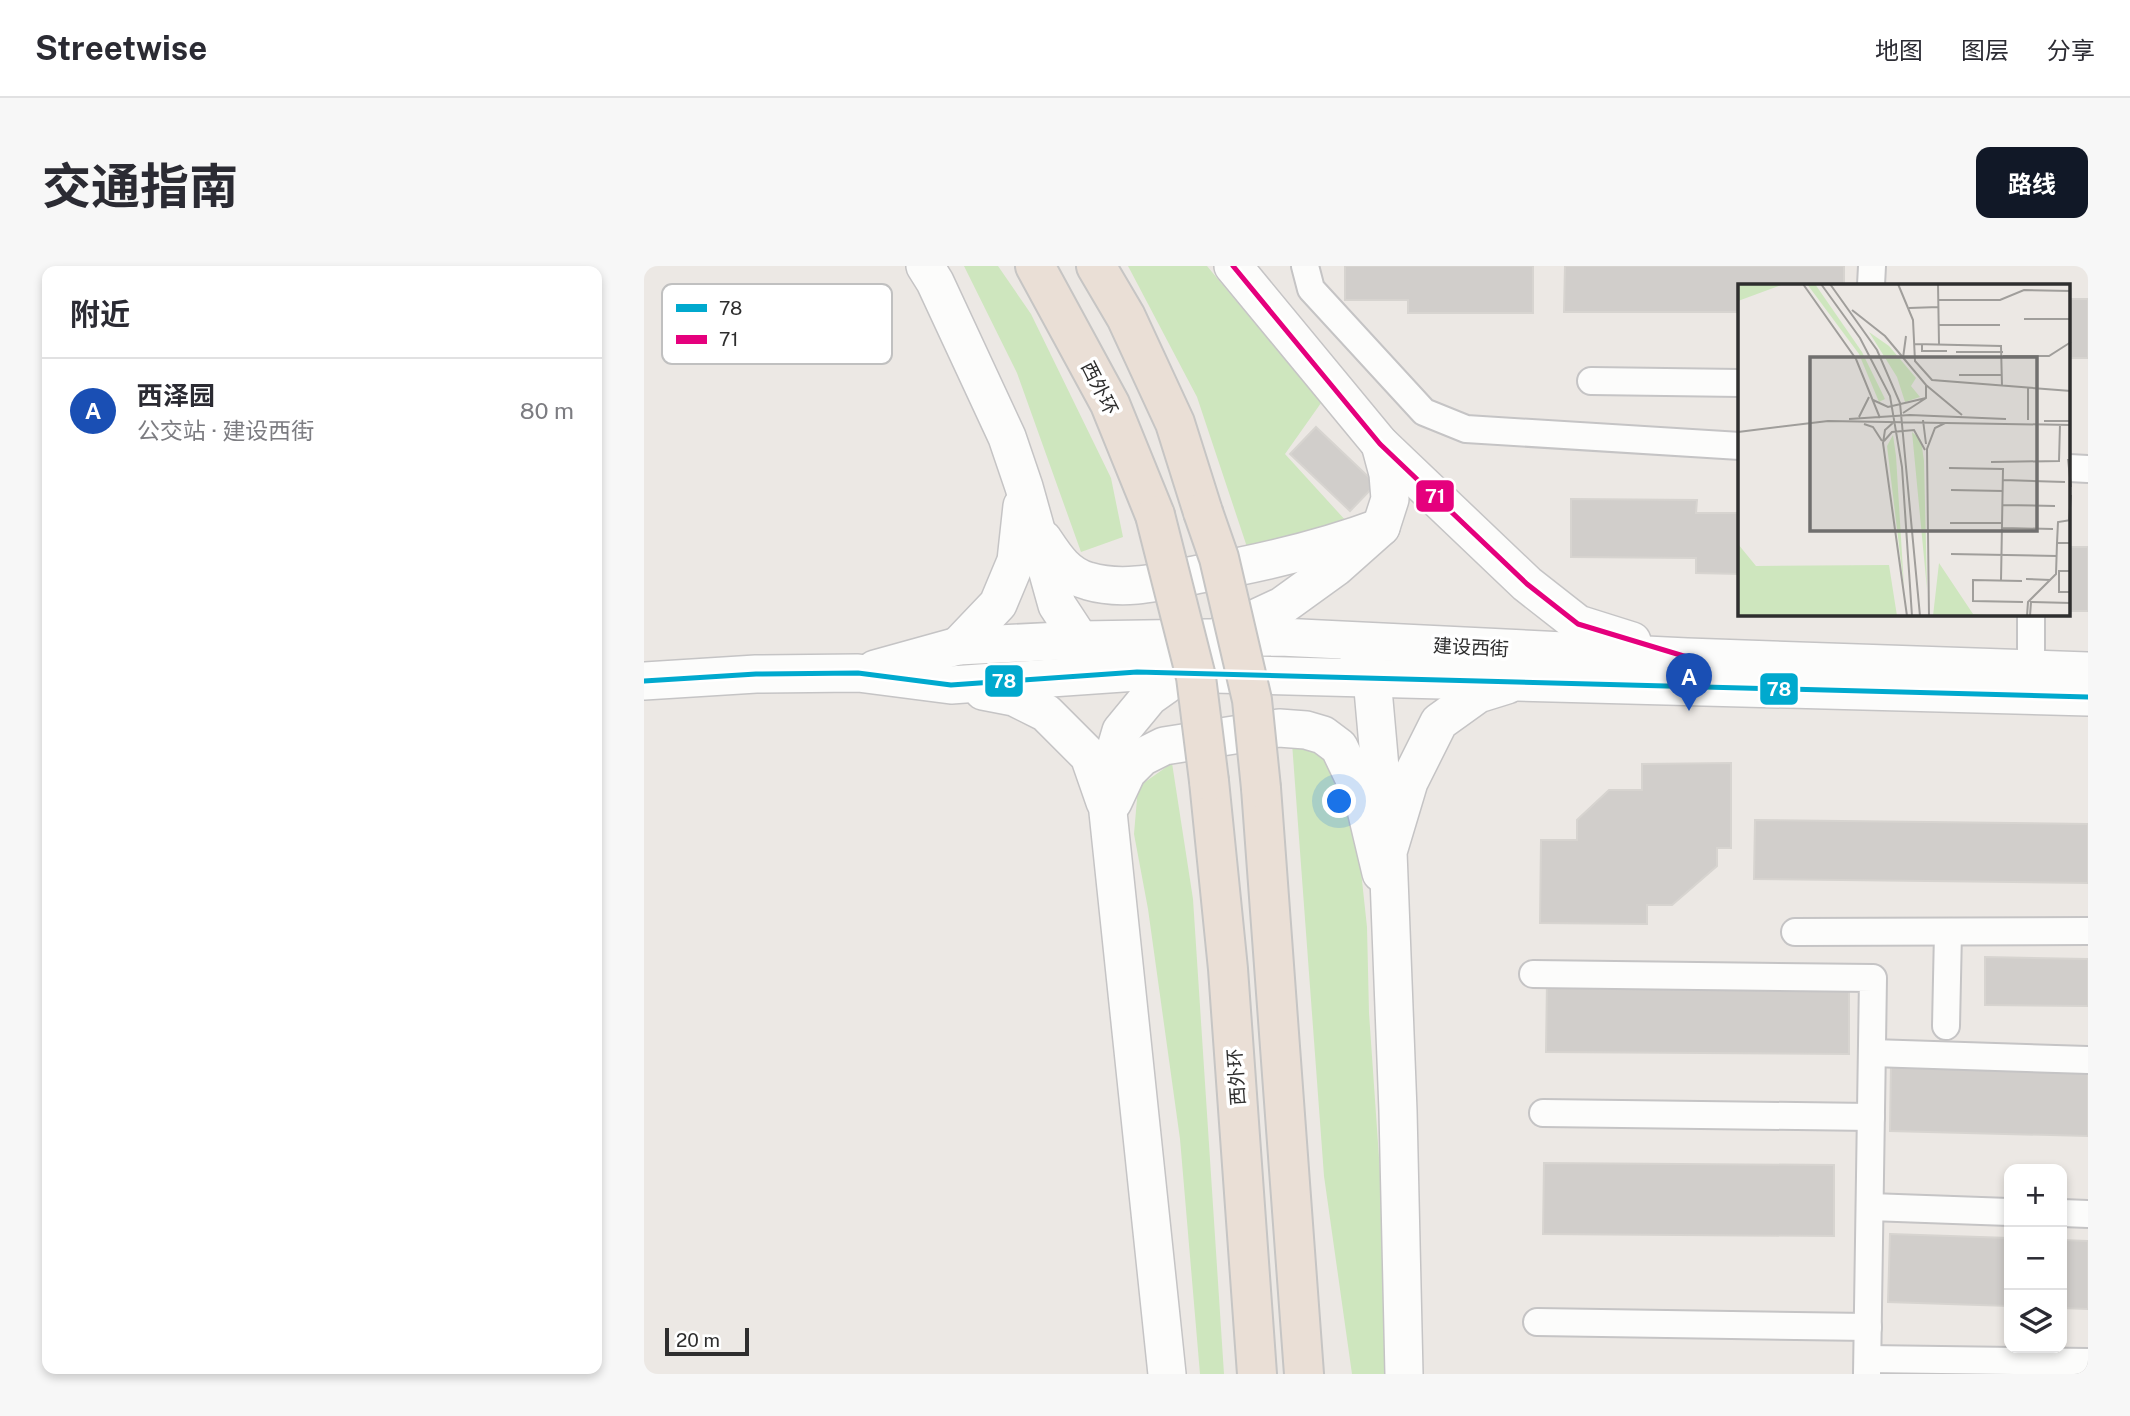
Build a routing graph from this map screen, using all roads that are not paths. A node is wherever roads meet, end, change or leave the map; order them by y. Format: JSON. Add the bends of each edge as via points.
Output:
{"nodes":[{"id":1,"x":925,"y":266,"type":"edge"},
{"id":2,"x":1034,"y":266,"type":"edge"},
{"id":3,"x":1096,"y":266,"type":"edge"},
{"id":4,"x":1305,"y":266,"type":"edge"},
{"id":5,"x":1872,"y":266,"type":"edge"},
{"id":6,"x":1238,"y":268,"type":"edge"},
{"id":7,"x":1871,"y":284,"type":"edge"},
{"id":8,"x":1591,"y":381,"type":"dead end"},
{"id":9,"x":1738,"y":383,"type":"edge"},
{"id":10,"x":1380,"y":443,"type":"junction"},
{"id":11,"x":1738,"y":446,"type":"edge"},
{"id":12,"x":2070,"y":468,"type":"edge"},
{"id":13,"x":2088,"y":469,"type":"edge"},
{"id":14,"x":1024,"y":487,"type":"junction"},
{"id":15,"x":1381,"y":527,"type":"junction"},
{"id":16,"x":1036,"y":529,"type":"junction"},
{"id":17,"x":2031,"y":616,"type":"edge"},
{"id":18,"x":1215,"y":637,"type":"junction"},
{"id":19,"x":1294,"y":638,"type":"junction"},
{"id":20,"x":1080,"y":640,"type":"junction"},
{"id":21,"x":958,"y":646,"type":"junction"},
{"id":22,"x":1687,"y":657,"type":"junction"},
{"id":23,"x":2031,"y":669,"type":"junction"},
{"id":24,"x":2088,"y":671,"type":"edge"},
{"id":25,"x":1155,"y":672,"type":"junction"},
{"id":26,"x":858,"y":673,"type":"junction"},
{"id":27,"x":1372,"y":678,"type":"junction"},
{"id":28,"x":644,"y":681,"type":"edge"},
{"id":29,"x":1519,"y":681,"type":"junction"},
{"id":30,"x":951,"y":685,"type":"junction"},
{"id":31,"x":2088,"y":697,"type":"edge"},
{"id":32,"x":1108,"y":813,"type":"junction"},
{"id":33,"x":1388,"y":852,"type":"junction"},
{"id":34,"x":1390,"y":908,"type":"junction"},
{"id":35,"x":2088,"y":931,"type":"edge"},
{"id":36,"x":1948,"y":932,"type":"junction"},
{"id":37,"x":1795,"y":933,"type":"dead end"},
{"id":38,"x":1533,"y":974,"type":"dead end"},
{"id":39,"x":1946,"y":1026,"type":"dead end"},
{"id":40,"x":1872,"y":1054,"type":"junction"},
{"id":41,"x":2088,"y":1060,"type":"edge"},
{"id":42,"x":1543,"y":1113,"type":"dead end"},
{"id":43,"x":1871,"y":1117,"type":"junction"},
{"id":44,"x":1870,"y":1207,"type":"junction"},
{"id":45,"x":2004,"y":1212,"type":"edge"},
{"id":46,"x":2067,"y":1213,"type":"edge"},
{"id":47,"x":2088,"y":1214,"type":"edge"},
{"id":48,"x":1537,"y":1322,"type":"dead end"},
{"id":49,"x":1868,"y":1327,"type":"junction"},
{"id":50,"x":2088,"y":1362,"type":"edge"},
{"id":51,"x":1868,"y":1366,"type":"edge"},
{"id":52,"x":1167,"y":1374,"type":"edge"},
{"id":53,"x":1257,"y":1374,"type":"edge"},
{"id":54,"x":1304,"y":1374,"type":"edge"},
{"id":55,"x":1404,"y":1374,"type":"edge"}],
"edges":[{"from":1,"to":14,"type":"main road","via":[[1007,437]]},
{"from":2,"to":53,"type":"highway","name":"西外环","bridge":true,"via":[[1110,404],[1155,515],[1196,677],[1228,969]]},
{"from":3,"to":54,"type":"highway","bridge":true,"via":[[1126,317],[1175,423],[1219,558],[1252,700]]},
{"from":4,"to":11,"type":"street","via":[[1311,289],[1423,412],[1466,429]]},
{"from":5,"to":7,"type":"street"},
{"from":6,"to":10,"type":"main road"},
{"from":8,"to":9,"type":"street"},
{"from":10,"to":15,"type":"main road","via":[[1390,499]]},
{"from":10,"to":22,"type":"main road","via":[[1527,584],[1578,624]]},
{"from":12,"to":13,"type":"street"},
{"from":14,"to":16,"type":"main road"},
{"from":14,"to":21,"type":"main road","via":[[1016,561],[998,604]]},
{"from":15,"to":16,"type":"main road","via":[[1272,561],[1141,585],[1086,581],[1062,568]]},
{"from":15,"to":18,"type":"main road","via":[[1282,606]]},
{"from":16,"to":20,"type":"main road","via":[[1057,606]]},
{"from":17,"to":23,"type":"street"},
{"from":18,"to":19,"type":"main road","name":"建设西街"},
{"from":18,"to":20,"type":"main road","name":"建设西街"},
{"from":18,"to":25,"type":"main road"},
{"from":19,"to":22,"type":"main road","name":"建设西街"},
{"from":19,"to":25,"type":"main road"},
{"from":19,"to":27,"type":"main road","via":[[1362,662]]},
{"from":20,"to":21,"type":"main road","name":"建设西街"},
{"from":20,"to":25,"type":"main road","via":[[1100,659]]},
{"from":21,"to":26,"type":"main road","name":"建设西街"},
{"from":22,"to":23,"type":"main road","name":"建设西街"},
{"from":23,"to":24,"type":"main road","name":"建设西街"},
{"from":25,"to":27,"type":"main road","name":"建设西街"},
{"from":25,"to":30,"type":"main road","name":"建设西街"},
{"from":25,"to":32,"type":"main road","via":[[1149,697],[1121,731],[1111,765]]},
{"from":26,"to":28,"type":"main road","name":"建设西街"},
{"from":26,"to":30,"type":"main road","name":"建设西街"},
{"from":27,"to":29,"type":"main road","name":"建设西街"},
{"from":27,"to":33,"type":"main road"},
{"from":29,"to":31,"type":"main road","name":"建设西街"},
{"from":29,"to":33,"type":"main road","via":[[1478,694],[1439,722],[1409,782]]},
{"from":30,"to":32,"type":"main road","via":[[1014,697],[1046,713],[1089,757]]},
{"from":32,"to":34,"type":"main road","via":[[1127,772],[1142,757],[1164,746],[1279,728],[1323,735],[1339,747],[1363,797]]},
{"from":32,"to":52,"type":"main road"},
{"from":33,"to":34,"type":"main road"},
{"from":34,"to":55,"type":"main road"},
{"from":35,"to":36,"type":"street"},
{"from":36,"to":37,"type":"street"},
{"from":36,"to":39,"type":"street"},
{"from":38,"to":40,"type":"street","via":[[1873,978]]},
{"from":40,"to":41,"type":"street"},
{"from":40,"to":43,"type":"street"},
{"from":42,"to":43,"type":"street"},
{"from":43,"to":44,"type":"street"},
{"from":44,"to":45,"type":"street"},
{"from":44,"to":49,"type":"street"},
{"from":46,"to":47,"type":"street"},
{"from":48,"to":49,"type":"street"},
{"from":49,"to":51,"type":"street"},
{"from":50,"to":51,"type":"street"}]}
